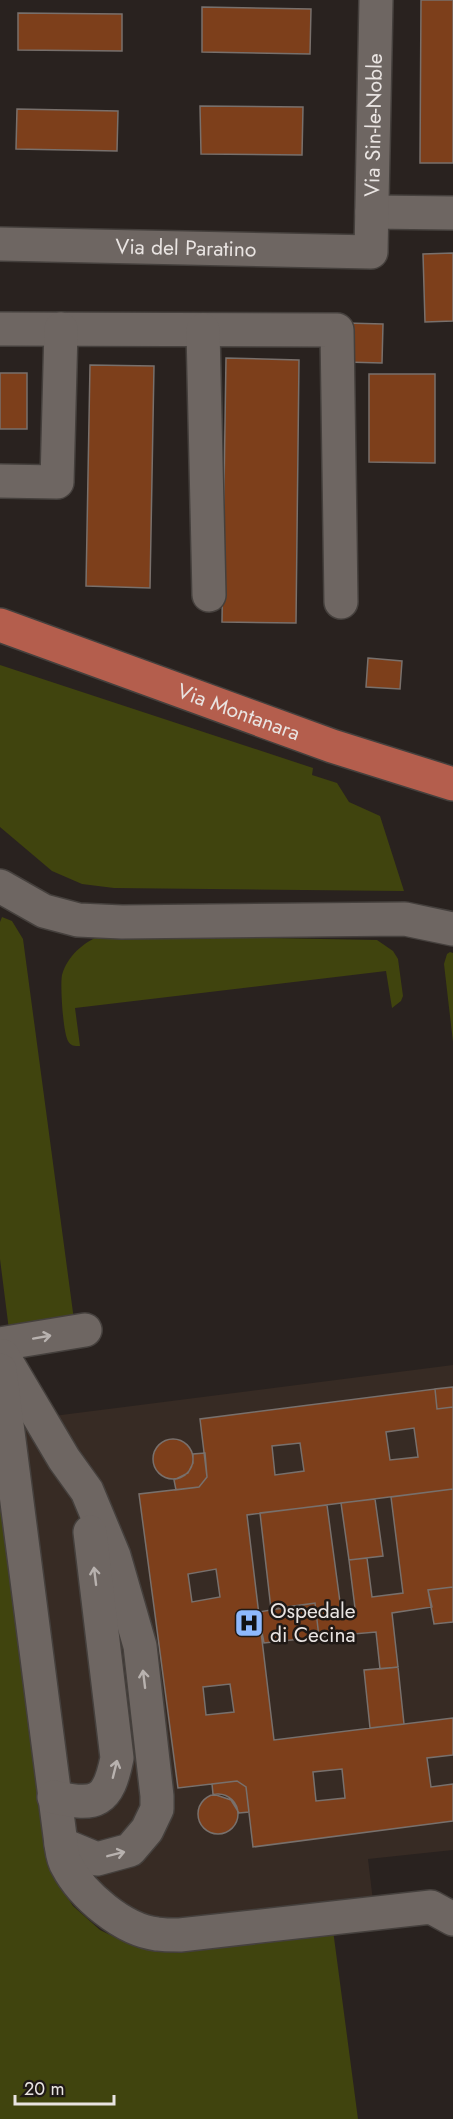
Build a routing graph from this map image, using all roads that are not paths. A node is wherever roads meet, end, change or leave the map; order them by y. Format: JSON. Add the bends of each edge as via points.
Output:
{"nodes":[{"id":1,"x":376,"y":0,"type":"edge"},
{"id":2,"x":372,"y":212,"type":"junction"},
{"id":3,"x":453,"y":213,"type":"edge"},
{"id":4,"x":0,"y":244,"type":"edge"},
{"id":5,"x":371,"y":252,"type":"joint"},
{"id":6,"x":0,"y":329,"type":"edge"},
{"id":7,"x":61,"y":329,"type":"junction"},
{"id":8,"x":203,"y":330,"type":"junction"},
{"id":9,"x":0,"y":481,"type":"edge"},
{"id":10,"x":209,"y":596,"type":"dead end"},
{"id":11,"x":341,"y":602,"type":"dead end"},
{"id":12,"x":8,"y":625,"type":"edge"},
{"id":13,"x":453,"y":784,"type":"edge"},
{"id":14,"x":0,"y":886,"type":"edge"},
{"id":15,"x":453,"y":929,"type":"edge"},
{"id":16,"x":85,"y":1330,"type":"dead end"},
{"id":17,"x":0,"y":1344,"type":"edge"},
{"id":18,"x":0,"y":1350,"type":"edge"},
{"id":19,"x":0,"y":1370,"type":"edge"},
{"id":20,"x":42,"y":1420,"type":"junction"},
{"id":21,"x":8,"y":1426,"type":"junction"},
{"id":22,"x":87,"y":1491,"type":"junction"},
{"id":23,"x":54,"y":1797,"type":"junction"},
{"id":24,"x":61,"y":1844,"type":"junction"},
{"id":25,"x":453,"y":1919,"type":"edge"}],
"edges":[{"from":1,"to":2,"type":"street","name":"Via Sin-le-Noble"},
{"from":2,"to":3,"type":"street"},
{"from":2,"to":5,"type":"street","name":"Via Sin-le-Noble"},
{"from":4,"to":5,"type":"street","name":"Via del Paratino"},
{"from":6,"to":7,"type":"street"},
{"from":7,"to":8,"type":"street"},
{"from":7,"to":9,"type":"street","via":[[57,482]]},
{"from":8,"to":10,"type":"street"},
{"from":8,"to":11,"type":"street","via":[[337,330]]},
{"from":12,"to":13,"type":"main road","name":"Via Montanara","via":[[332,746]]},
{"from":14,"to":15,"type":"street","via":[[44,911],[78,920],[405,919]]},
{"from":17,"to":16,"type":"street","one_way":true},
{"from":18,"to":20,"type":"street"},
{"from":19,"to":21,"type":"street"},
{"from":20,"to":21,"type":"street"},
{"from":20,"to":22,"type":"street"},
{"from":21,"to":23,"type":"street"},
{"from":23,"to":22,"type":"street","one_way":true,"via":[[80,1803],[93,1801],[107,1791],[117,1758]]},
{"from":24,"to":22,"type":"street","one_way":true,"via":[[98,1859],[130,1851],[157,1809],[140,1646],[114,1556]]},
{"from":23,"to":24,"type":"street"},
{"from":24,"to":25,"type":"street","via":[[65,1864],[81,1888],[105,1911],[155,1934],[180,1935],[431,1907]]}]}
